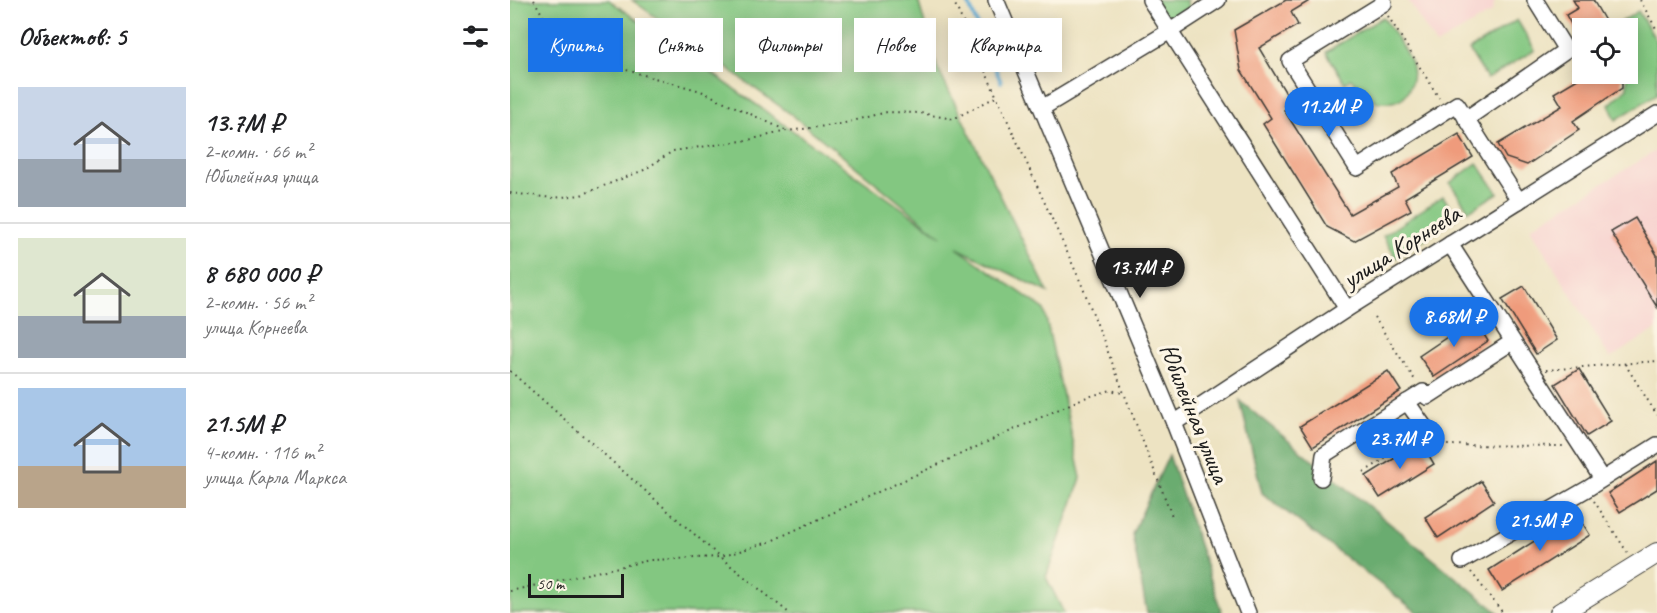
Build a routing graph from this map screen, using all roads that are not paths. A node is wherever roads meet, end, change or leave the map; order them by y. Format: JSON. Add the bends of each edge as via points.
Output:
{"nodes":[{"id":1,"x":996,"y":0,"type":"edge"},
{"id":2,"x":1150,"y":0,"type":"edge"},
{"id":3,"x":1218,"y":0,"type":"edge"},
{"id":4,"x":1535,"y":0,"type":"edge"},
{"id":5,"x":1382,"y":3,"type":"edge"},
{"id":6,"x":1170,"y":31,"type":"junction"},
{"id":7,"x":1042,"y":108,"type":"junction"},
{"id":8,"x":1657,"y":114,"type":"edge"},
{"id":9,"x":1466,"y":119,"type":"junction"},
{"id":10,"x":1519,"y":201,"type":"junction"},
{"id":11,"x":1450,"y":244,"type":"junction"},
{"id":12,"x":1347,"y":309,"type":"junction"},
{"id":13,"x":1512,"y":342,"type":"junction"},
{"id":14,"x":1407,"y":402,"type":"junction"},
{"id":15,"x":1174,"y":423,"type":"junction"},
{"id":16,"x":1428,"y":432,"type":"road end"},
{"id":17,"x":1657,"y":445,"type":"edge"},
{"id":18,"x":1321,"y":478,"type":"dead end"},
{"id":19,"x":1602,"y":479,"type":"junction"},
{"id":20,"x":1657,"y":553,"type":"edge"},
{"id":21,"x":1462,"y":561,"type":"road end"},
{"id":22,"x":1248,"y":613,"type":"edge"},
{"id":23,"x":1560,"y":613,"type":"edge"}],
"edges":[{"from":1,"to":7,"type":"street","name":"Юбилейная улица"},
{"from":2,"to":6,"type":"street"},
{"from":3,"to":6,"type":"street"},
{"from":4,"to":9,"type":"street","via":[[1566,50]]},
{"from":5,"to":9,"type":"street","via":[[1290,61],[1357,168],[1457,104]]},
{"from":6,"to":7,"type":"street"},
{"from":6,"to":12,"type":"street"},
{"from":7,"to":15,"type":"street","name":"Юбилейная улица"},
{"from":8,"to":10,"type":"street","name":"улица Корнеева"},
{"from":9,"to":10,"type":"street"},
{"from":10,"to":11,"type":"street","name":"улица Корнеева"},
{"from":11,"to":12,"type":"street","name":"улица Корнеева"},
{"from":11,"to":13,"type":"street"},
{"from":12,"to":15,"type":"street","name":"улица Корнеева"},
{"from":13,"to":14,"type":"street","via":[[1427,397],[1423,392]]},
{"from":13,"to":19,"type":"street"},
{"from":14,"to":16,"type":"street"},
{"from":14,"to":18,"type":"street","via":[[1324,455]]},
{"from":15,"to":22,"type":"street","name":"Юбилейная улица"},
{"from":17,"to":19,"type":"street"},
{"from":19,"to":21,"type":"street"},
{"from":20,"to":23,"type":"main road"}]}
